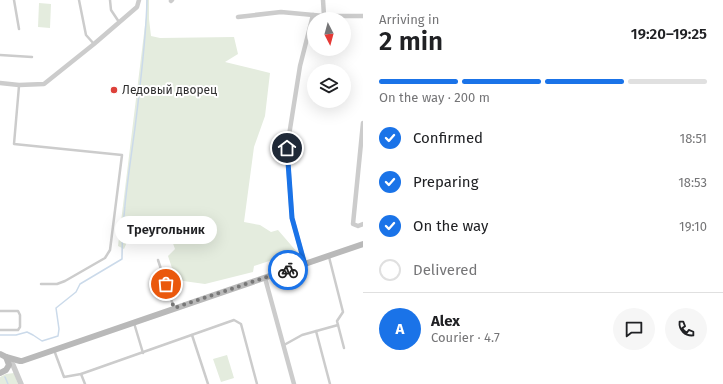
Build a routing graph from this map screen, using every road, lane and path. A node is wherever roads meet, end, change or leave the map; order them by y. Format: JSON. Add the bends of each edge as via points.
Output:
{"nodes":[{"id":1,"x":14,"y":0,"type":"edge"},
{"id":2,"x":79,"y":0,"type":"edge"},
{"id":3,"x":110,"y":0,"type":"edge"},
{"id":4,"x":139,"y":0,"type":"edge"},
{"id":5,"x":323,"y":0,"type":"edge"},
{"id":6,"x":324,"y":12,"type":"edge"},
{"id":7,"x":307,"y":14,"type":"edge"},
{"id":8,"x":351,"y":16,"type":"edge"},
{"id":9,"x":363,"y":16,"type":"edge"},
{"id":10,"x":238,"y":17,"type":"dead end"},
{"id":11,"x":118,"y":22,"type":"junction"},
{"id":12,"x":19,"y":29,"type":"dead end"},
{"id":13,"x":307,"y":39,"type":"edge"},
{"id":14,"x":94,"y":44,"type":"junction"},
{"id":15,"x":0,"y":55,"type":"edge"},
{"id":16,"x":32,"y":57,"type":"dead end"},
{"id":17,"x":0,"y":83,"type":"edge"},
{"id":18,"x":19,"y":85,"type":"junction"},
{"id":19,"x":363,"y":123,"type":"edge"},
{"id":20,"x":363,"y":224,"type":"edge"},
{"id":21,"x":363,"y":244,"type":"edge"},
{"id":22,"x":329,"y":256,"type":"junction"},
{"id":23,"x":158,"y":260,"type":"dead end"},
{"id":24,"x":305,"y":265,"type":"junction"},
{"id":25,"x":265,"y":278,"type":"junction"},
{"id":26,"x":41,"y":284,"type":"dead end"},
{"id":27,"x":174,"y":308,"type":"junction"},
{"id":28,"x":0,"y":311,"type":"edge"},
{"id":29,"x":133,"y":322,"type":"junction"},
{"id":30,"x":338,"y":325,"type":"junction"},
{"id":31,"x":0,"y":330,"type":"edge"},
{"id":32,"x":316,"y":331,"type":"junction"},
{"id":33,"x":192,"y":335,"type":"junction"},
{"id":34,"x":284,"y":345,"type":"junction"},
{"id":35,"x":344,"y":348,"type":"dead end"},
{"id":36,"x":54,"y":350,"type":"junction"},
{"id":37,"x":143,"y":353,"type":"junction"},
{"id":38,"x":7,"y":361,"type":"edge"},
{"id":39,"x":21,"y":361,"type":"junction"},
{"id":40,"x":0,"y":373,"type":"edge"},
{"id":41,"x":81,"y":374,"type":"junction"},
{"id":42,"x":20,"y":383,"type":"edge"},
{"id":43,"x":85,"y":384,"type":"edge"},
{"id":44,"x":208,"y":384,"type":"edge"},
{"id":45,"x":257,"y":384,"type":"edge"},
{"id":46,"x":294,"y":384,"type":"edge"},
{"id":47,"x":330,"y":384,"type":"edge"}],
"edges":[{"from":1,"to":12,"type":"lane"},
{"from":2,"to":14,"type":"lane","via":[[86,35]]},
{"from":3,"to":11,"type":"lane","via":[[111,10]]},
{"from":4,"to":11,"type":"street","via":[[137,7]]},
{"from":5,"to":6,"type":"street"},
{"from":7,"to":10,"type":"street","via":[[281,12]]},
{"from":8,"to":9,"type":"street"},
{"from":11,"to":14,"type":"street"},
{"from":13,"to":24,"type":"street","via":[[287,148],[292,218]]},
{"from":14,"to":18,"type":"street","via":[[44,84]]},
{"from":15,"to":16,"type":"lane"},
{"from":17,"to":18,"type":"street"},
{"from":18,"to":26,"type":"lane","via":[[14,144],[122,155],[110,250],[105,258],[65,281]]},
{"from":19,"to":20,"type":"street","via":[[353,224]]},
{"from":21,"to":22,"type":"main road"},
{"from":22,"to":24,"type":"main road"},
{"from":22,"to":30,"type":"lane","via":[[343,312],[337,321]]},
{"from":23,"to":27,"type":"lane"},
{"from":24,"to":25,"type":"main road"},
{"from":25,"to":27,"type":"main road"},
{"from":25,"to":34,"type":"street"},
{"from":27,"to":29,"type":"main road"},
{"from":28,"to":31,"type":"lane","via":[[18,312],[20,327],[18,330]]},
{"from":29,"to":36,"type":"main road"},
{"from":29,"to":37,"type":"lane"},
{"from":30,"to":32,"type":"lane"},
{"from":30,"to":35,"type":"lane"},
{"from":32,"to":34,"type":"lane"},
{"from":32,"to":47,"type":"lane"},
{"from":33,"to":37,"type":"lane"},
{"from":33,"to":44,"type":"lane"},
{"from":33,"to":45,"type":"lane","via":[[234,320],[241,324]]},
{"from":34,"to":46,"type":"street"},
{"from":36,"to":39,"type":"main road"},
{"from":36,"to":41,"type":"lane","via":[[64,377]]},
{"from":37,"to":41,"type":"lane"},
{"from":38,"to":39,"type":"main road"},
{"from":38,"to":39,"type":"main road"},
{"from":38,"to":40,"type":"main road","via":[[4,372]]},
{"from":38,"to":42,"type":"street"},
{"from":39,"to":42,"type":"street"},
{"from":41,"to":43,"type":"lane"}]}
